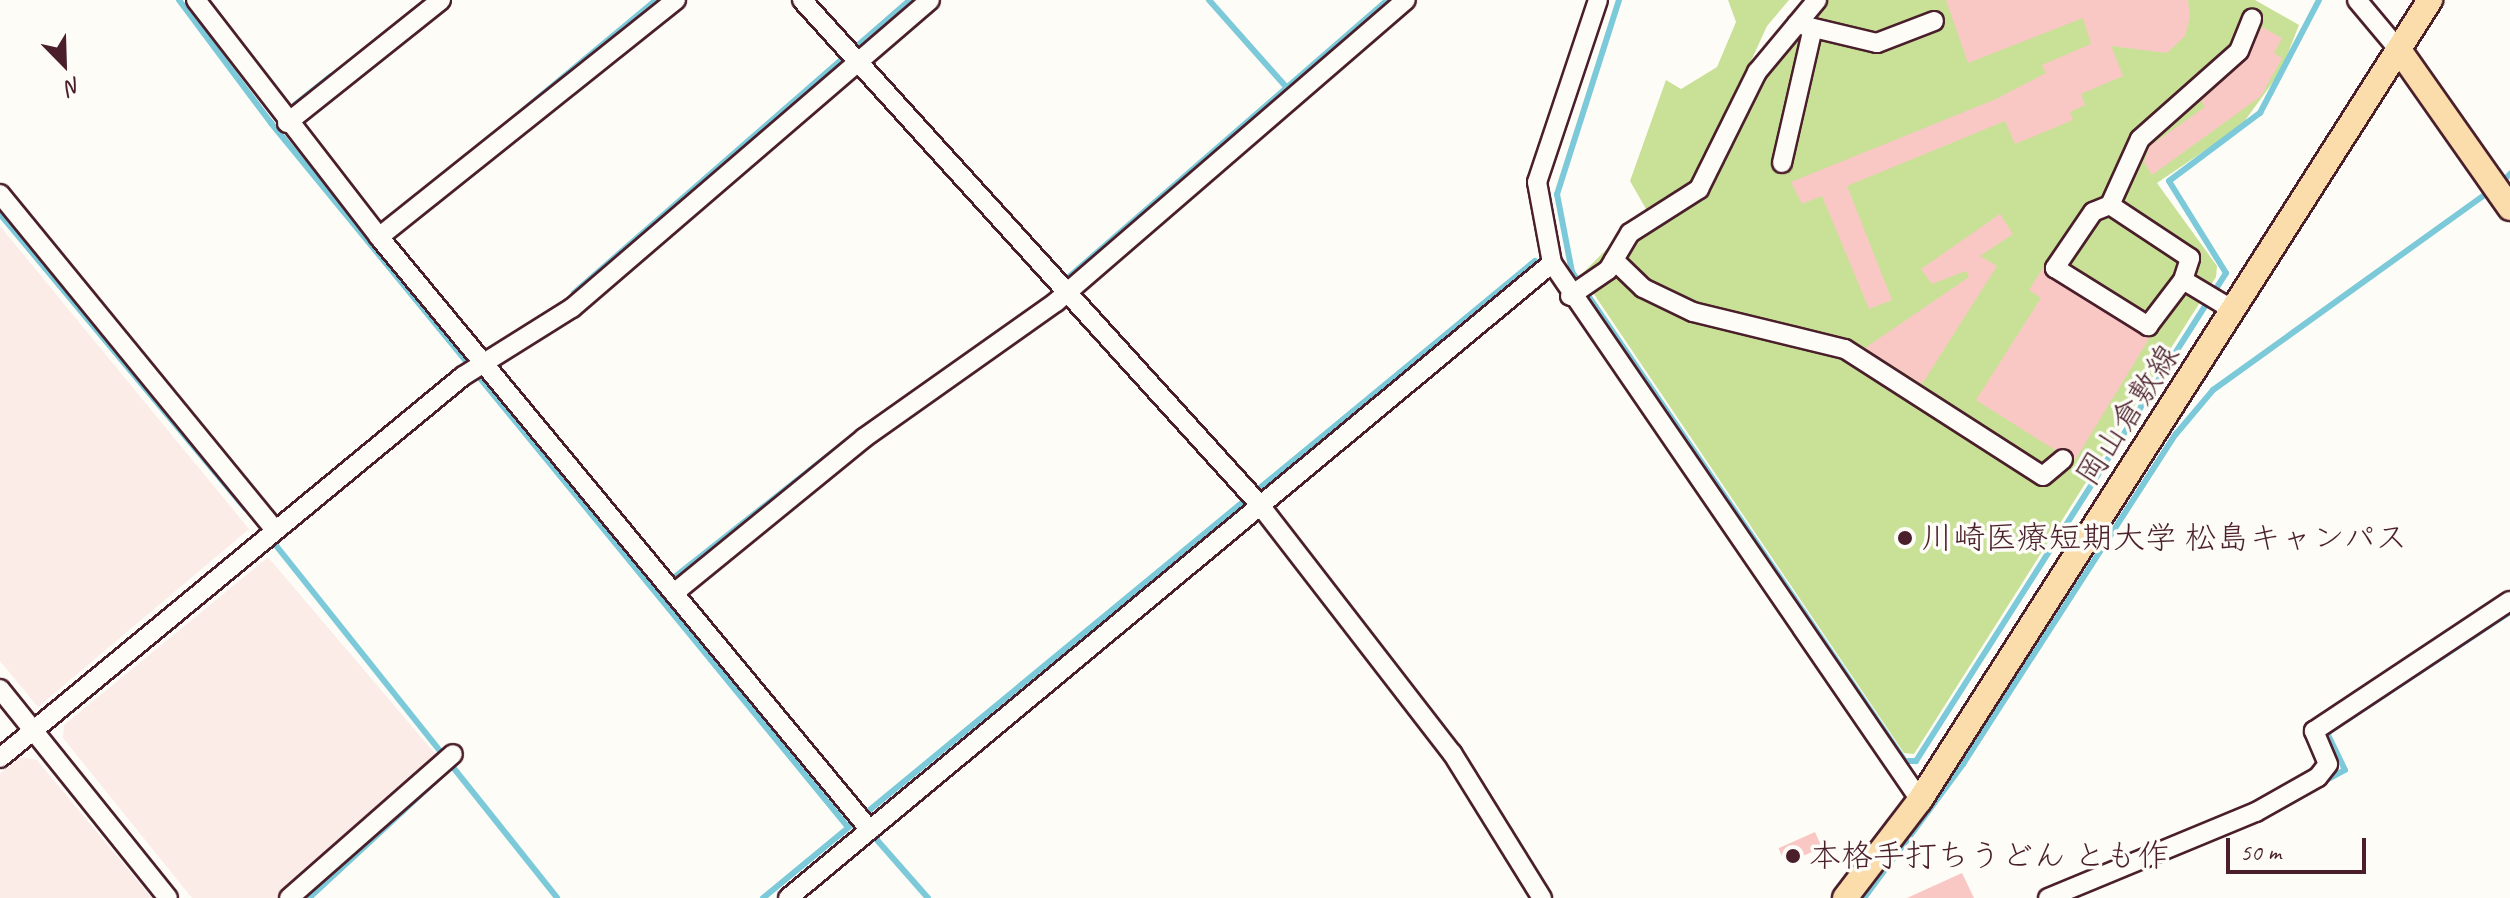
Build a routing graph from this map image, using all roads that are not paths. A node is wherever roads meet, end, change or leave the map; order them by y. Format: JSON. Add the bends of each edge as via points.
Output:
{"nodes":[{"id":1,"x":196,"y":0,"type":"edge"},
{"id":2,"x":441,"y":0,"type":"edge"},
{"id":3,"x":676,"y":0,"type":"edge"},
{"id":4,"x":802,"y":0,"type":"edge"},
{"id":5,"x":930,"y":0,"type":"edge"},
{"id":6,"x":1406,"y":0,"type":"edge"},
{"id":7,"x":1598,"y":0,"type":"edge"},
{"id":8,"x":1817,"y":0,"type":"edge"},
{"id":9,"x":2357,"y":0,"type":"edge"},
{"id":10,"x":2430,"y":0,"type":"edge"},
{"id":11,"x":2252,"y":19,"type":"dead end"},
{"id":12,"x":1934,"y":21,"type":"dead end"},
{"id":13,"x":1805,"y":28,"type":"junction"},
{"id":14,"x":2399,"y":50,"type":"junction"},
{"id":15,"x":853,"y":56,"type":"junction"},
{"id":16,"x":283,"y":118,"type":"junction"},
{"id":17,"x":1782,"y":163,"type":"dead end"},
{"id":18,"x":0,"y":194,"type":"edge"},
{"id":19,"x":2110,"y":205,"type":"junction"},
{"id":20,"x":2510,"y":208,"type":"edge"},
{"id":21,"x":379,"y":237,"type":"junction"},
{"id":22,"x":1614,"y":260,"type":"junction"},
{"id":23,"x":1552,"y":263,"type":"junction"},
{"id":24,"x":2183,"y":280,"type":"junction"},
{"id":25,"x":1061,"y":288,"type":"junction"},
{"id":26,"x":1578,"y":291,"type":"junction"},
{"id":27,"x":2218,"y":301,"type":"junction"},
{"id":28,"x":475,"y":368,"type":"junction"},
{"id":29,"x":2063,"y":459,"type":"dead end"},
{"id":30,"x":1253,"y":498,"type":"junction"},
{"id":31,"x":268,"y":535,"type":"junction"},
{"id":32,"x":669,"y":587,"type":"junction"},
{"id":33,"x":2510,"y":601,"type":"edge"},
{"id":34,"x":0,"y":689,"type":"edge"},
{"id":35,"x":34,"y":731,"type":"junction"},
{"id":36,"x":0,"y":758,"type":"edge"},
{"id":37,"x":448,"y":758,"type":"dead end"},
{"id":38,"x":1920,"y":800,"type":"junction"},
{"id":39,"x":863,"y":823,"type":"junction"},
{"id":40,"x":168,"y":898,"type":"edge"},
{"id":41,"x":289,"y":898,"type":"edge"},
{"id":42,"x":788,"y":898,"type":"edge"},
{"id":43,"x":1542,"y":898,"type":"edge"},
{"id":44,"x":1845,"y":898,"type":"edge"},
{"id":45,"x":2048,"y":898,"type":"edge"}],
"edges":[{"from":1,"to":16,"type":"street"},
{"from":2,"to":16,"type":"street"},
{"from":3,"to":21,"type":"street"},
{"from":4,"to":15,"type":"street"},
{"from":5,"to":15,"type":"street"},
{"from":6,"to":25,"type":"street"},
{"from":7,"to":23,"type":"street","via":[[1537,182]]},
{"from":8,"to":13,"type":"street"},
{"from":9,"to":14,"type":"street"},
{"from":10,"to":14,"type":"main road","name":"岡山倉敷線"},
{"from":11,"to":19,"type":"street","via":[[2239,51],[2140,139]]},
{"from":12,"to":13,"type":"street","via":[[1877,43]]},
{"from":13,"to":17,"type":"street"},
{"from":13,"to":22,"type":"street","via":[[1757,72],[1699,189],[1630,233]]},
{"from":14,"to":20,"type":"main road"},
{"from":14,"to":27,"type":"main road","name":"岡山倉敷線"},
{"from":15,"to":25,"type":"street"},
{"from":15,"to":28,"type":"street","via":[[572,308]]},
{"from":16,"to":21,"type":"street"},
{"from":18,"to":31,"type":"street"},
{"from":19,"to":24,"type":"street","via":[[2190,258]]},
{"from":19,"to":24,"type":"street","via":[[2093,212],[2055,268],[2148,326]]},
{"from":21,"to":28,"type":"street"},
{"from":22,"to":26,"type":"street"},
{"from":22,"to":29,"type":"street","via":[[1643,288],[1693,312],[1845,349],[2043,476]]},
{"from":23,"to":26,"type":"street"},
{"from":23,"to":30,"type":"street"},
{"from":24,"to":27,"type":"street"},
{"from":25,"to":30,"type":"street"},
{"from":25,"to":32,"type":"street"},
{"from":26,"to":38,"type":"street"},
{"from":27,"to":38,"type":"main road","name":"岡山倉敷線"},
{"from":28,"to":31,"type":"street"},
{"from":28,"to":32,"type":"street"},
{"from":30,"to":39,"type":"street"},
{"from":30,"to":43,"type":"street","via":[[1452,753]]},
{"from":31,"to":35,"type":"street"},
{"from":32,"to":39,"type":"street"},
{"from":33,"to":45,"type":"street","via":[[2314,731],[2328,764],[2318,777],[2256,812]]},
{"from":34,"to":35,"type":"street"},
{"from":35,"to":36,"type":"street"},
{"from":35,"to":40,"type":"street"},
{"from":37,"to":41,"type":"street"},
{"from":38,"to":44,"type":"main road","name":"岡山倉敷線"},
{"from":39,"to":42,"type":"street"}]}
